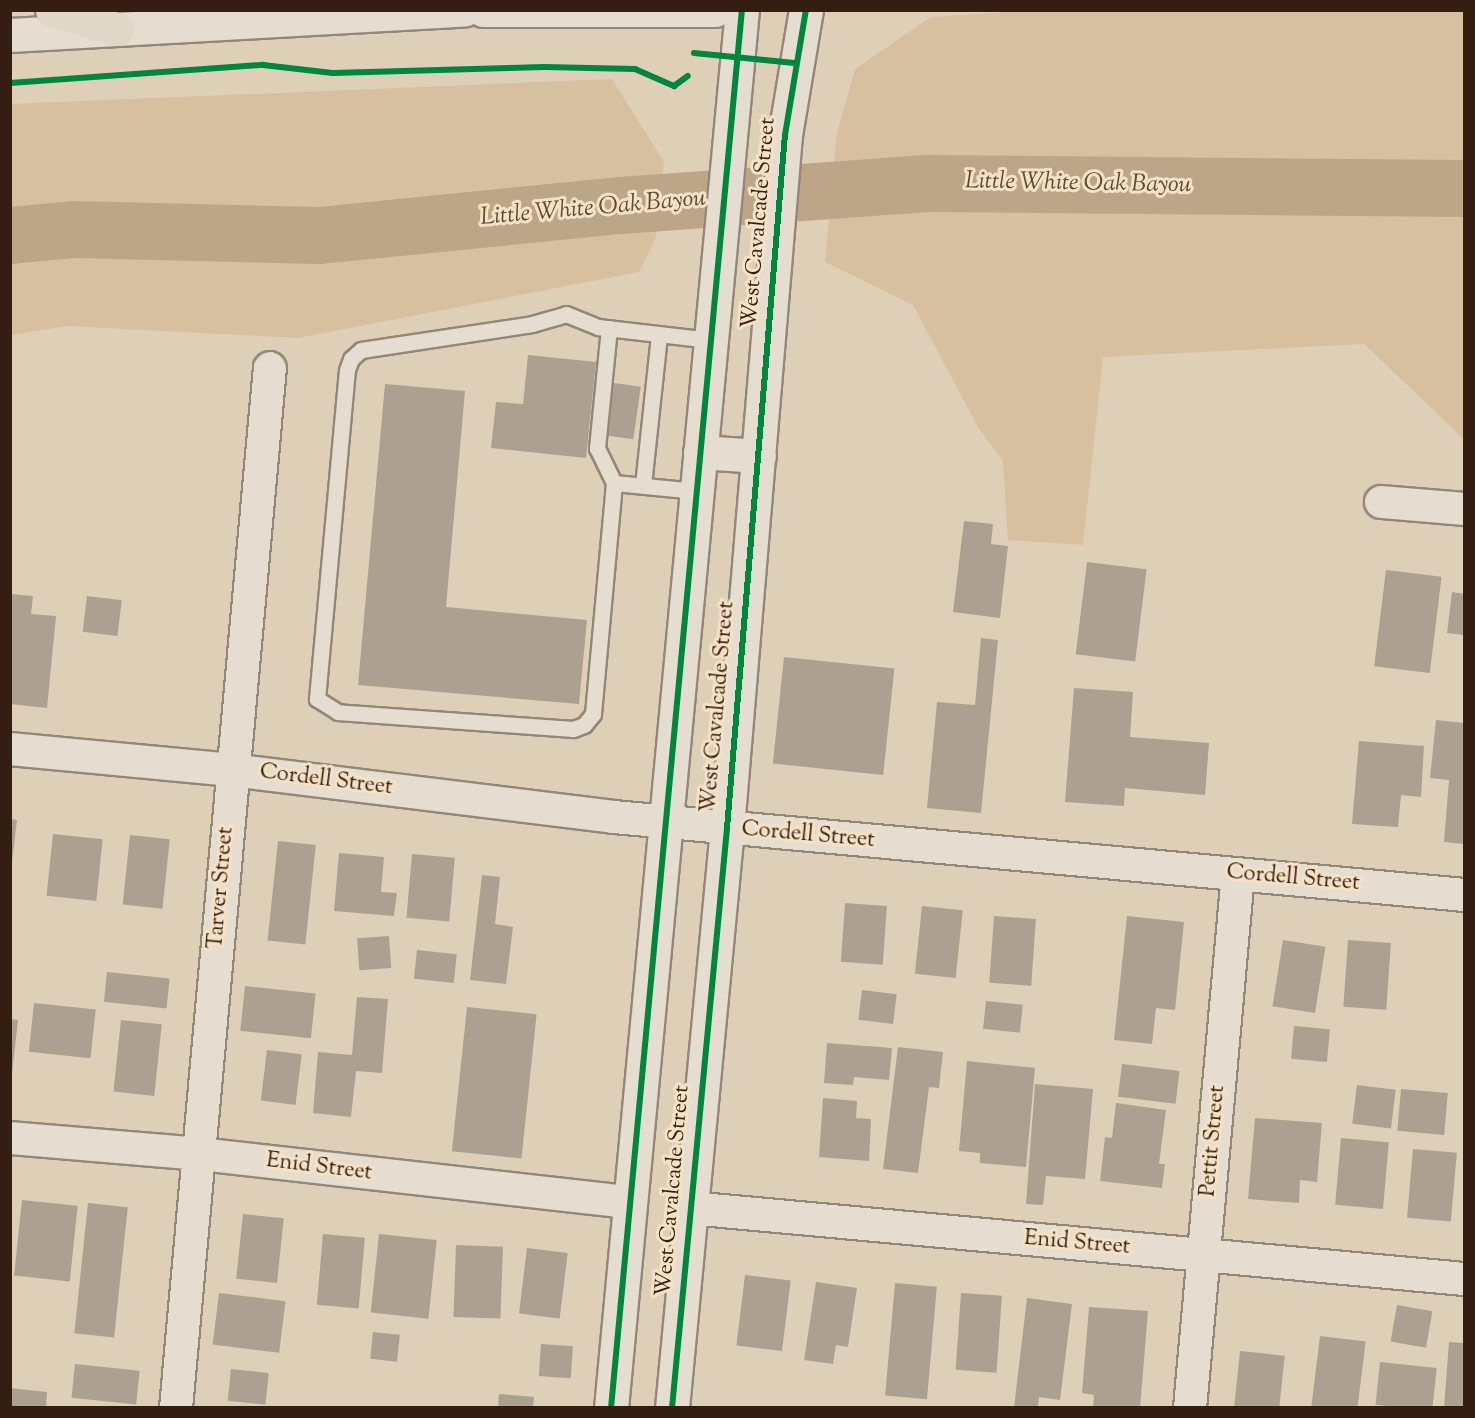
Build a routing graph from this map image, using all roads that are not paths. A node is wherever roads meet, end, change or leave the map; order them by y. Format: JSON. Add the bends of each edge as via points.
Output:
{"nodes":[{"id":1,"x":52,"y":10,"type":"edge"},
{"id":2,"x":464,"y":10,"type":"edge"},
{"id":3,"x":483,"y":10,"type":"edge"},
{"id":4,"x":715,"y":10,"type":"edge"},
{"id":5,"x":742,"y":10,"type":"edge"},
{"id":6,"x":807,"y":10,"type":"edge"},
{"id":7,"x":117,"y":29,"type":"junction"},
{"id":8,"x":10,"y":35,"type":"edge"},
{"id":9,"x":609,"y":328,"type":"junction"},
{"id":10,"x":659,"y":335,"type":"junction"},
{"id":11,"x":710,"y":340,"type":"junction"},
{"id":12,"x":270,"y":368,"type":"dead end"},
{"id":13,"x":700,"y":452,"type":"junction"},
{"id":14,"x":759,"y":456,"type":"junction"},
{"id":15,"x":614,"y":483,"type":"junction"},
{"id":16,"x":643,"y":485,"type":"junction"},
{"id":17,"x":696,"y":491,"type":"junction"},
{"id":18,"x":1381,"y":502,"type":"dead end"},
{"id":19,"x":1464,"y":509,"type":"edge"},
{"id":20,"x":10,"y":750,"type":"edge"},
{"id":21,"x":232,"y":770,"type":"junction"},
{"id":22,"x":668,"y":823,"type":"junction"},
{"id":23,"x":727,"y":828,"type":"junction"},
{"id":24,"x":1239,"y":874,"type":"junction"},
{"id":25,"x":1464,"y":895,"type":"edge"},
{"id":26,"x":10,"y":1138,"type":"edge"},
{"id":27,"x":199,"y":1154,"type":"junction"},
{"id":28,"x":628,"y":1202,"type":"junction"},
{"id":29,"x":690,"y":1208,"type":"junction"},
{"id":30,"x":1204,"y":1256,"type":"junction"},
{"id":31,"x":1464,"y":1279,"type":"edge"},
{"id":32,"x":176,"y":1407,"type":"edge"},
{"id":33,"x":611,"y":1407,"type":"edge"},
{"id":34,"x":672,"y":1407,"type":"edge"},
{"id":35,"x":1190,"y":1407,"type":"edge"}],
"edges":[{"from":1,"to":7,"type":"highway"},
{"from":2,"to":7,"type":"main road"},
{"from":3,"to":4,"type":"main road"},
{"from":5,"to":11,"type":"main road","name":"West Cavalcade Street"},
{"from":6,"to":14,"type":"main road","name":"West Cavalcade Street","via":[[785,135]]},
{"from":7,"to":8,"type":"main road"},
{"from":9,"to":10,"type":"lane"},
{"from":9,"to":15,"type":"lane","via":[[597,448]]},
{"from":9,"to":15,"type":"lane","via":[[566,314],[553,315],[532,324],[374,345],[351,359],[317,699],[338,712],[573,729],[584,725],[592,714]]},
{"from":10,"to":11,"type":"lane"},
{"from":10,"to":16,"type":"lane"},
{"from":11,"to":13,"type":"main road","name":"West Cavalcade Street"},
{"from":12,"to":21,"type":"street","name":"Tarver Street"},
{"from":13,"to":14,"type":"main road"},
{"from":13,"to":17,"type":"main road","name":"West Cavalcade Street"},
{"from":14,"to":23,"type":"main road","name":"West Cavalcade Street"},
{"from":15,"to":16,"type":"lane"},
{"from":16,"to":17,"type":"lane"},
{"from":17,"to":22,"type":"main road","name":"West Cavalcade Street"},
{"from":18,"to":19,"type":"street"},
{"from":20,"to":21,"type":"street","name":"Cordell Street"},
{"from":21,"to":22,"type":"street","name":"Cordell Street"},
{"from":21,"to":27,"type":"street","name":"Tarver Street"},
{"from":22,"to":23,"type":"street","name":"Cordell Street"},
{"from":22,"to":28,"type":"main road","name":"West Cavalcade Street"},
{"from":23,"to":24,"type":"street","name":"Cordell Street"},
{"from":23,"to":29,"type":"main road","name":"West Cavalcade Street"},
{"from":24,"to":25,"type":"street","name":"Cordell Street"},
{"from":24,"to":30,"type":"street","name":"Pettit Street"},
{"from":26,"to":27,"type":"street","name":"Enid Street"},
{"from":27,"to":28,"type":"street","name":"Enid Street"},
{"from":27,"to":32,"type":"street","name":"Tarver Street"},
{"from":28,"to":33,"type":"main road","name":"West Cavalcade Street"},
{"from":29,"to":30,"type":"street","name":"Enid Street"},
{"from":29,"to":34,"type":"main road","name":"West Cavalcade Street"},
{"from":30,"to":31,"type":"street","name":"Enid Street"},
{"from":30,"to":35,"type":"street","name":"Pettit Street"}]}
